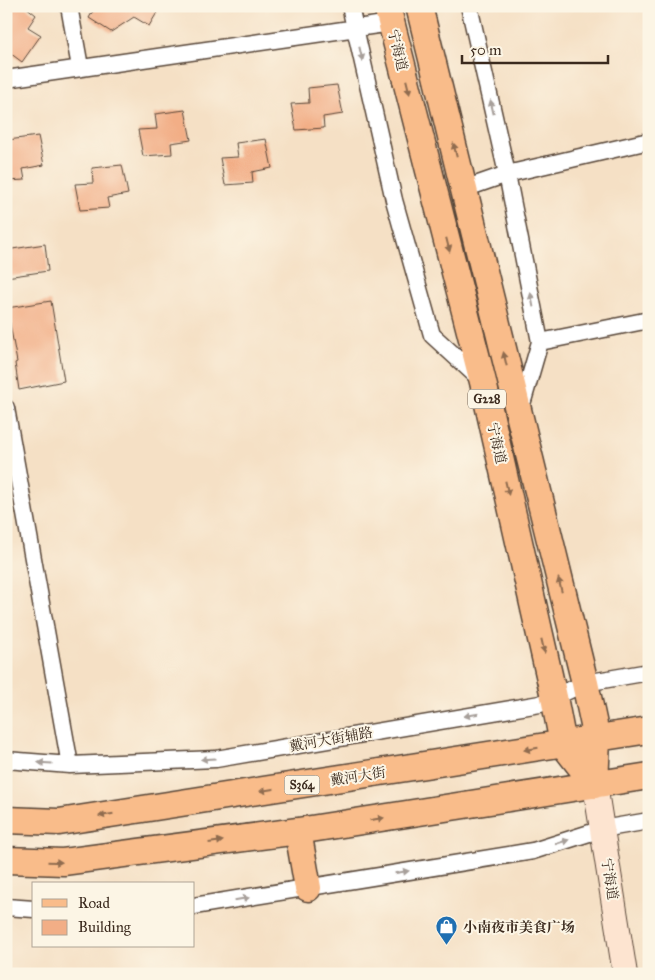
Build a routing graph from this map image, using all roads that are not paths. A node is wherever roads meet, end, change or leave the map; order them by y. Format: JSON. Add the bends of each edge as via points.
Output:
{"nodes":[{"id":1,"x":69,"y":6,"type":"edge"},
{"id":2,"x":350,"y":6,"type":"edge"},
{"id":3,"x":420,"y":6,"type":"edge"},
{"id":4,"x":469,"y":6,"type":"edge"},
{"id":5,"x":389,"y":15,"type":"edge"},
{"id":6,"x":354,"y":27,"type":"junction"},
{"id":7,"x":80,"y":67,"type":"junction"},
{"id":8,"x":6,"y":79,"type":"edge"},
{"id":9,"x":649,"y":141,"type":"edge"},
{"id":10,"x":507,"y":174,"type":"junction"},
{"id":11,"x":464,"y":189,"type":"junction"},
{"id":12,"x":649,"y":320,"type":"edge"},
{"id":13,"x":540,"y":342,"type":"junction"},
{"id":14,"x":483,"y":382,"type":"junction"},
{"id":15,"x":6,"y":408,"type":"edge"},
{"id":16,"x":519,"y":415,"type":"junction"},
{"id":17,"x":649,"y":672,"type":"edge"},
{"id":18,"x":585,"y":683,"type":"junction"},
{"id":19,"x":554,"y":697,"type":"junction"},
{"id":20,"x":649,"y":730,"type":"edge"},
{"id":21,"x":596,"y":739,"type":"junction"},
{"id":22,"x":563,"y":744,"type":"junction"},
{"id":23,"x":6,"y":760,"type":"edge"},
{"id":24,"x":70,"y":764,"type":"junction"},
{"id":25,"x":649,"y":776,"type":"edge"},
{"id":26,"x":594,"y":785,"type":"junction"},
{"id":27,"x":6,"y":820,"type":"edge"},
{"id":28,"x":649,"y":821,"type":"edge"},
{"id":29,"x":602,"y":829,"type":"junction"},
{"id":30,"x":298,"y":831,"type":"junction"},
{"id":31,"x":6,"y":860,"type":"edge"},
{"id":32,"x":308,"y":888,"type":"junction"},
{"id":33,"x":195,"y":906,"type":"edge"},
{"id":34,"x":6,"y":907,"type":"edge"},
{"id":35,"x":32,"y":909,"type":"edge"},
{"id":36,"x":625,"y":974,"type":"edge"}],
"edges":[{"from":1,"to":7,"type":"street"},
{"from":2,"to":6,"type":"street"},
{"from":11,"to":3,"type":"main road","name":"宁海道","number":"G228","one_way":true},
{"from":10,"to":4,"type":"street","one_way":true},
{"from":5,"to":6,"type":"street"},
{"from":5,"to":14,"type":"main road","name":"宁海道","number":"G228","one_way":true},
{"from":6,"to":7,"type":"street"},
{"from":6,"to":14,"type":"street","one_way":true,"via":[[394,200],[432,335]]},
{"from":7,"to":8,"type":"street"},
{"from":9,"to":10,"type":"street"},
{"from":10,"to":11,"type":"street"},
{"from":13,"to":10,"type":"street","one_way":true},
{"from":16,"to":11,"type":"main road","name":"宁海道","number":"G228","one_way":true},
{"from":12,"to":13,"type":"street"},
{"from":13,"to":16,"type":"street"},
{"from":14,"to":19,"type":"main road","name":"宁海道","number":"G228","one_way":true},
{"from":15,"to":24,"type":"street"},
{"from":18,"to":16,"type":"main road","name":"宁海道","number":"G228","one_way":true},
{"from":17,"to":18,"type":"street","name":"戴河大街辅路"},
{"from":18,"to":19,"type":"street","name":"戴河大街辅路"},
{"from":18,"to":21,"type":"main road","name":"宁海道","number":"G228"},
{"from":19,"to":22,"type":"main road","name":"宁海道","number":"G228"},
{"from":19,"to":24,"type":"street","name":"戴河大街辅路","one_way":true,"via":[[540,704],[216,758]]},
{"from":20,"to":21,"type":"main road","name":"戴河大街","number":"S364"},
{"from":21,"to":22,"type":"main road","name":"戴河大街","number":"S364"},
{"from":21,"to":26,"type":"main road","name":"宁海道","number":"G228"},
{"from":22,"to":26,"type":"main road","name":"宁海道","number":"G228"},
{"from":22,"to":27,"type":"main road","name":"戴河大街","number":"S364","one_way":true,"via":[[59,822]]},
{"from":24,"to":23,"type":"street","name":"戴河大街辅路","one_way":true},
{"from":25,"to":26,"type":"main road"},
{"from":26,"to":29,"type":"main road","name":"宁海道"},
{"from":30,"to":26,"type":"main road","one_way":true},
{"from":28,"to":29,"type":"street"},
{"from":32,"to":29,"type":"street","one_way":true,"via":[[533,851]]},
{"from":29,"to":36,"type":"main road","name":"宁海道"},
{"from":31,"to":30,"type":"main road","one_way":true,"via":[[63,862]]},
{"from":30,"to":32,"type":"main road"},
{"from":33,"to":32,"type":"street","one_way":true},
{"from":34,"to":35,"type":"street"}]}
